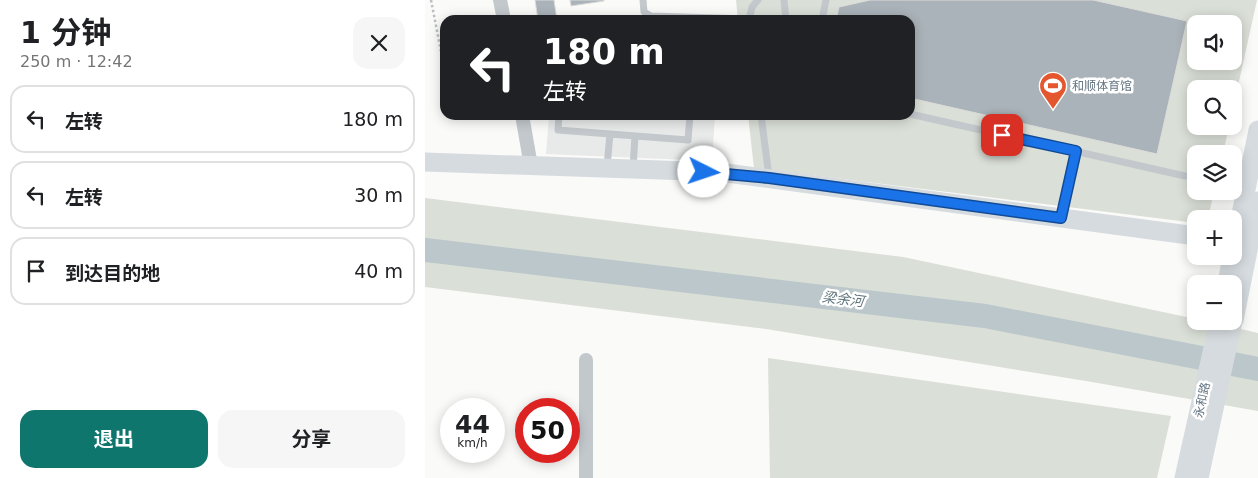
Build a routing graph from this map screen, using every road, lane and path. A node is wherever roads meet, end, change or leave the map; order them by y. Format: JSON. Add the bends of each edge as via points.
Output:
{"nodes":[{"id":1,"x":431,"y":0,"type":"edge"},
{"id":2,"x":500,"y":0,"type":"edge"},
{"id":3,"x":643,"y":0,"type":"edge"},
{"id":4,"x":758,"y":0,"type":"edge"},
{"id":5,"x":784,"y":0,"type":"edge"},
{"id":6,"x":826,"y":0,"type":"edge"},
{"id":7,"x":503,"y":15,"type":"edge"},
{"id":8,"x":649,"y":15,"type":"edge"},
{"id":9,"x":750,"y":15,"type":"edge"},
{"id":10,"x":786,"y":15,"type":"edge"},
{"id":11,"x":823,"y":15,"type":"edge"},
{"id":12,"x":440,"y":46,"type":"edge"},
{"id":13,"x":915,"y":115,"type":"edge"},
{"id":14,"x":523,"y":120,"type":"edge"},
{"id":15,"x":559,"y":120,"type":"edge"},
{"id":16,"x":690,"y":120,"type":"edge"},
{"id":17,"x":762,"y":120,"type":"edge"},
{"id":18,"x":1258,"y":130,"type":"edge"},
{"id":19,"x":610,"y":134,"type":"junction"},
{"id":20,"x":635,"y":136,"type":"junction"},
{"id":21,"x":1076,"y":151,"type":"junction"},
{"id":22,"x":425,"y":162,"type":"edge"},
{"id":23,"x":531,"y":166,"type":"junction"},
{"id":24,"x":607,"y":168,"type":"junction"},
{"id":25,"x":633,"y":169,"type":"junction"},
{"id":26,"x":1185,"y":176,"type":"dead end"},
{"id":27,"x":769,"y":178,"type":"junction"},
{"id":28,"x":1258,"y":201,"type":"edge"},
{"id":29,"x":1061,"y":218,"type":"junction"},
{"id":30,"x":1242,"y":233,"type":"edge"},
{"id":31,"x":1187,"y":235,"type":"edge"},
{"id":32,"x":1242,"y":247,"type":"edge"},
{"id":33,"x":1218,"y":330,"type":"edge"},
{"id":34,"x":1231,"y":330,"type":"edge"},
{"id":35,"x":586,"y":360,"type":"dead end"},
{"id":36,"x":1206,"y":413,"type":"junction"},
{"id":37,"x":586,"y":478,"type":"edge"},
{"id":38,"x":1184,"y":478,"type":"edge"},
{"id":39,"x":1199,"y":478,"type":"edge"}],
"edges":[{"from":1,"to":12,"type":"path"},
{"from":2,"to":7,"type":"street"},
{"from":3,"to":8,"type":"lane","via":[[644,12]]},
{"from":4,"to":9,"type":"lane"},
{"from":5,"to":10,"type":"lane"},
{"from":6,"to":11,"type":"lane"},
{"from":13,"to":21,"type":"lane"},
{"from":14,"to":23,"type":"street"},
{"from":15,"to":19,"type":"lane","via":[[558,130]]},
{"from":16,"to":20,"type":"lane","via":[[688,140]]},
{"from":17,"to":27,"type":"lane"},
{"from":18,"to":30,"type":"main road","name":"永和路"},
{"from":19,"to":20,"type":"lane"},
{"from":19,"to":24,"type":"lane"},
{"from":20,"to":25,"type":"lane"},
{"from":21,"to":26,"type":"lane"},
{"from":21,"to":29,"type":"lane"},
{"from":22,"to":23,"type":"main road"},
{"from":23,"to":24,"type":"main road"},
{"from":24,"to":25,"type":"main road"},
{"from":25,"to":27,"type":"main road"},
{"from":27,"to":29,"type":"main road"},
{"from":28,"to":32,"type":"main road","name":"永和路"},
{"from":29,"to":31,"type":"main road"},
{"from":33,"to":36,"type":"main road","name":"永和路"},
{"from":34,"to":36,"type":"main road","name":"永和路"},
{"from":35,"to":37,"type":"street"},
{"from":36,"to":38,"type":"main road","name":"永和路"},
{"from":36,"to":39,"type":"main road","name":"永和路"}]}
